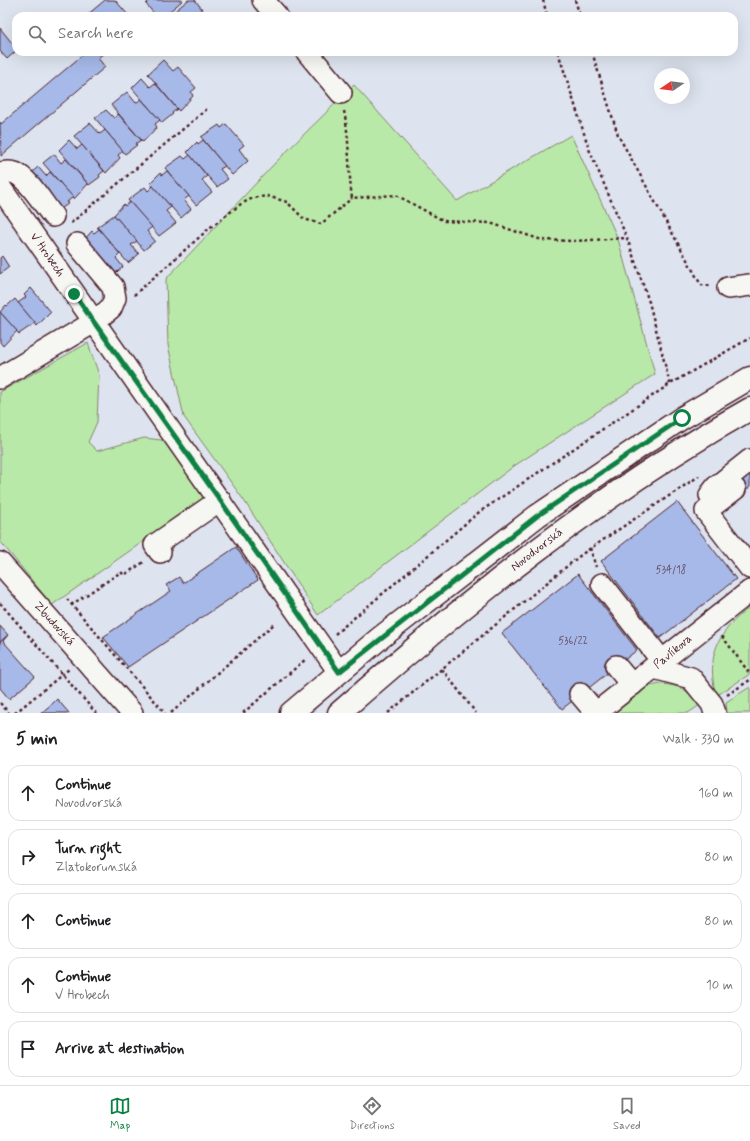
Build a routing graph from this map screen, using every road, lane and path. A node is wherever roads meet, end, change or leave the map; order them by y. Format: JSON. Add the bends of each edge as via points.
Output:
{"nodes":[{"id":1,"x":263,"y":0,"type":"edge"},
{"id":2,"x":543,"y":0,"type":"edge"},
{"id":3,"x":575,"y":0,"type":"edge"},
{"id":4,"x":274,"y":12,"type":"edge"},
{"id":5,"x":546,"y":12,"type":"edge"},
{"id":6,"x":579,"y":12,"type":"edge"},
{"id":7,"x":310,"y":56,"type":"edge"},
{"id":8,"x":559,"y":56,"type":"edge"},
{"id":9,"x":593,"y":56,"type":"edge"},
{"id":10,"x":341,"y":93,"type":"joint"},
{"id":11,"x":207,"y":109,"type":"dead end"},
{"id":12,"x":0,"y":173,"type":"edge"},
{"id":13,"x":0,"y":187,"type":"edge"},
{"id":14,"x":352,"y":198,"type":"junction"},
{"id":15,"x":61,"y":220,"type":"joint"},
{"id":16,"x":627,"y":238,"type":"junction"},
{"id":17,"x":77,"y":244,"type":"dead end"},
{"id":18,"x":750,"y":285,"type":"edge"},
{"id":19,"x":728,"y":288,"type":"joint"},
{"id":20,"x":111,"y":308,"type":"junction"},
{"id":21,"x":94,"y":322,"type":"junction"},
{"id":22,"x":750,"y":338,"type":"edge"},
{"id":23,"x":0,"y":378,"type":"edge"},
{"id":24,"x":750,"y":378,"type":"edge"},
{"id":25,"x":670,"y":384,"type":"junction"},
{"id":26,"x":750,"y":409,"type":"edge"},
{"id":27,"x":750,"y":460,"type":"edge"},
{"id":28,"x":704,"y":474,"type":"dead end"},
{"id":29,"x":735,"y":490,"type":"dead end"},
{"id":30,"x":218,"y":497,"type":"junction"},
{"id":31,"x":702,"y":511,"type":"junction"},
{"id":32,"x":160,"y":552,"type":"joint"},
{"id":33,"x":0,"y":563,"type":"edge"},
{"id":34,"x":750,"y":568,"type":"edge"},
{"id":35,"x":604,"y":587,"type":"dead end"},
{"id":36,"x":750,"y":591,"type":"edge"},
{"id":37,"x":66,"y":599,"type":"dead end"},
{"id":38,"x":0,"y":603,"type":"edge"},
{"id":39,"x":72,"y":605,"type":"junction"},
{"id":40,"x":711,"y":621,"type":"junction"},
{"id":41,"x":274,"y":624,"type":"dead end"},
{"id":42,"x":333,"y":636,"type":"dead end"},
{"id":43,"x":309,"y":656,"type":"dead end"},
{"id":44,"x":83,"y":657,"type":"junction"},
{"id":45,"x":658,"y":665,"type":"junction"},
{"id":46,"x":616,"y":666,"type":"dead end"},
{"id":47,"x":442,"y":669,"type":"junction"},
{"id":48,"x":339,"y":672,"type":"junction"},
{"id":49,"x":62,"y":674,"type":"junction"},
{"id":50,"x":750,"y":674,"type":"edge"},
{"id":51,"x":632,"y":685,"type":"junction"},
{"id":52,"x":107,"y":686,"type":"junction"},
{"id":53,"x":580,"y":694,"type":"dead end"},
{"id":54,"x":0,"y":703,"type":"edge"},
{"id":55,"x":9,"y":713,"type":"edge"},
{"id":56,"x":15,"y":713,"type":"edge"},
{"id":57,"x":96,"y":713,"type":"edge"},
{"id":58,"x":119,"y":713,"type":"edge"},
{"id":59,"x":132,"y":713,"type":"edge"},
{"id":60,"x":165,"y":713,"type":"edge"},
{"id":61,"x":171,"y":713,"type":"edge"},
{"id":62,"x":242,"y":713,"type":"edge"},
{"id":63,"x":291,"y":713,"type":"edge"},
{"id":64,"x":339,"y":713,"type":"edge"},
{"id":65,"x":388,"y":713,"type":"edge"},
{"id":66,"x":476,"y":713,"type":"edge"},
{"id":67,"x":596,"y":713,"type":"edge"},
{"id":68,"x":715,"y":713,"type":"edge"}],
"edges":[{"from":1,"to":4,"type":"street"},
{"from":2,"to":5,"type":"path"},
{"from":3,"to":6,"type":"path"},
{"from":7,"to":10,"type":"street"},
{"from":8,"to":16,"type":"path","via":[[589,149]]},
{"from":9,"to":19,"type":"path","via":[[618,135],[701,285]]},
{"from":10,"to":14,"type":"path","via":[[348,129]]},
{"from":11,"to":15,"type":"path"},
{"from":12,"to":15,"type":"street","via":[[18,174]]},
{"from":13,"to":21,"type":"street","name":"V Hrobech"},
{"from":14,"to":16,"type":"path","via":[[396,195],[444,220],[490,223],[542,240]]},
{"from":14,"to":20,"type":"path","via":[[322,224],[304,219],[287,202],[267,196],[253,198],[212,226],[131,298]]},
{"from":16,"to":25,"type":"path","via":[[649,302]]},
{"from":17,"to":20,"type":"street","via":[[113,287],[115,298]]},
{"from":18,"to":19,"type":"street"},
{"from":20,"to":21,"type":"street"},
{"from":21,"to":23,"type":"street"},
{"from":21,"to":30,"type":"street","name":"V Hrobech"},
{"from":22,"to":25,"type":"path"},
{"from":24,"to":48,"type":"main road","via":[[682,418],[537,516]]},
{"from":25,"to":42,"type":"path","via":[[478,513]]},
{"from":26,"to":64,"type":"main road","name":"Novodvorská","via":[[699,438],[555,535],[395,664]]},
{"from":27,"to":31,"type":"street","via":[[716,487]]},
{"from":28,"to":47,"type":"path","via":[[582,554]]},
{"from":29,"to":31,"type":"street"},
{"from":30,"to":32,"type":"street","via":[[155,545]]},
{"from":30,"to":48,"type":"street","name":"V Hrobech"},
{"from":31,"to":34,"type":"street","via":[[728,554]]},
{"from":32,"to":39,"type":"path","via":[[124,575],[121,572]]},
{"from":33,"to":44,"type":"street","name":"Zbudovská"},
{"from":35,"to":45,"type":"street","via":[[634,624]]},
{"from":36,"to":40,"type":"street","name":"Pavlíkova"},
{"from":37,"to":39,"type":"path"},
{"from":38,"to":49,"type":"path"},
{"from":39,"to":60,"type":"path"},
{"from":40,"to":45,"type":"street","name":"Pavlíkova"},
{"from":40,"to":50,"type":"path"},
{"from":41,"to":61,"type":"path"},
{"from":43,"to":62,"type":"path"},
{"from":44,"to":49,"type":"path"},
{"from":44,"to":52,"type":"street","name":"Zbudovská"},
{"from":45,"to":51,"type":"street","name":"Pavlíkova"},
{"from":45,"to":68,"type":"street","via":[[691,678],[712,704]]},
{"from":46,"to":51,"type":"street"},
{"from":47,"to":65,"type":"path"},
{"from":47,"to":66,"type":"path"},
{"from":48,"to":63,"type":"main road"},
{"from":49,"to":56,"type":"path"},
{"from":49,"to":57,"type":"path"},
{"from":51,"to":67,"type":"street","name":"Pavlíkova"},
{"from":52,"to":58,"type":"street","name":"Zbudovská"},
{"from":52,"to":59,"type":"street","name":"Zbudovská"},
{"from":53,"to":67,"type":"street"},
{"from":54,"to":55,"type":"path"}]}
